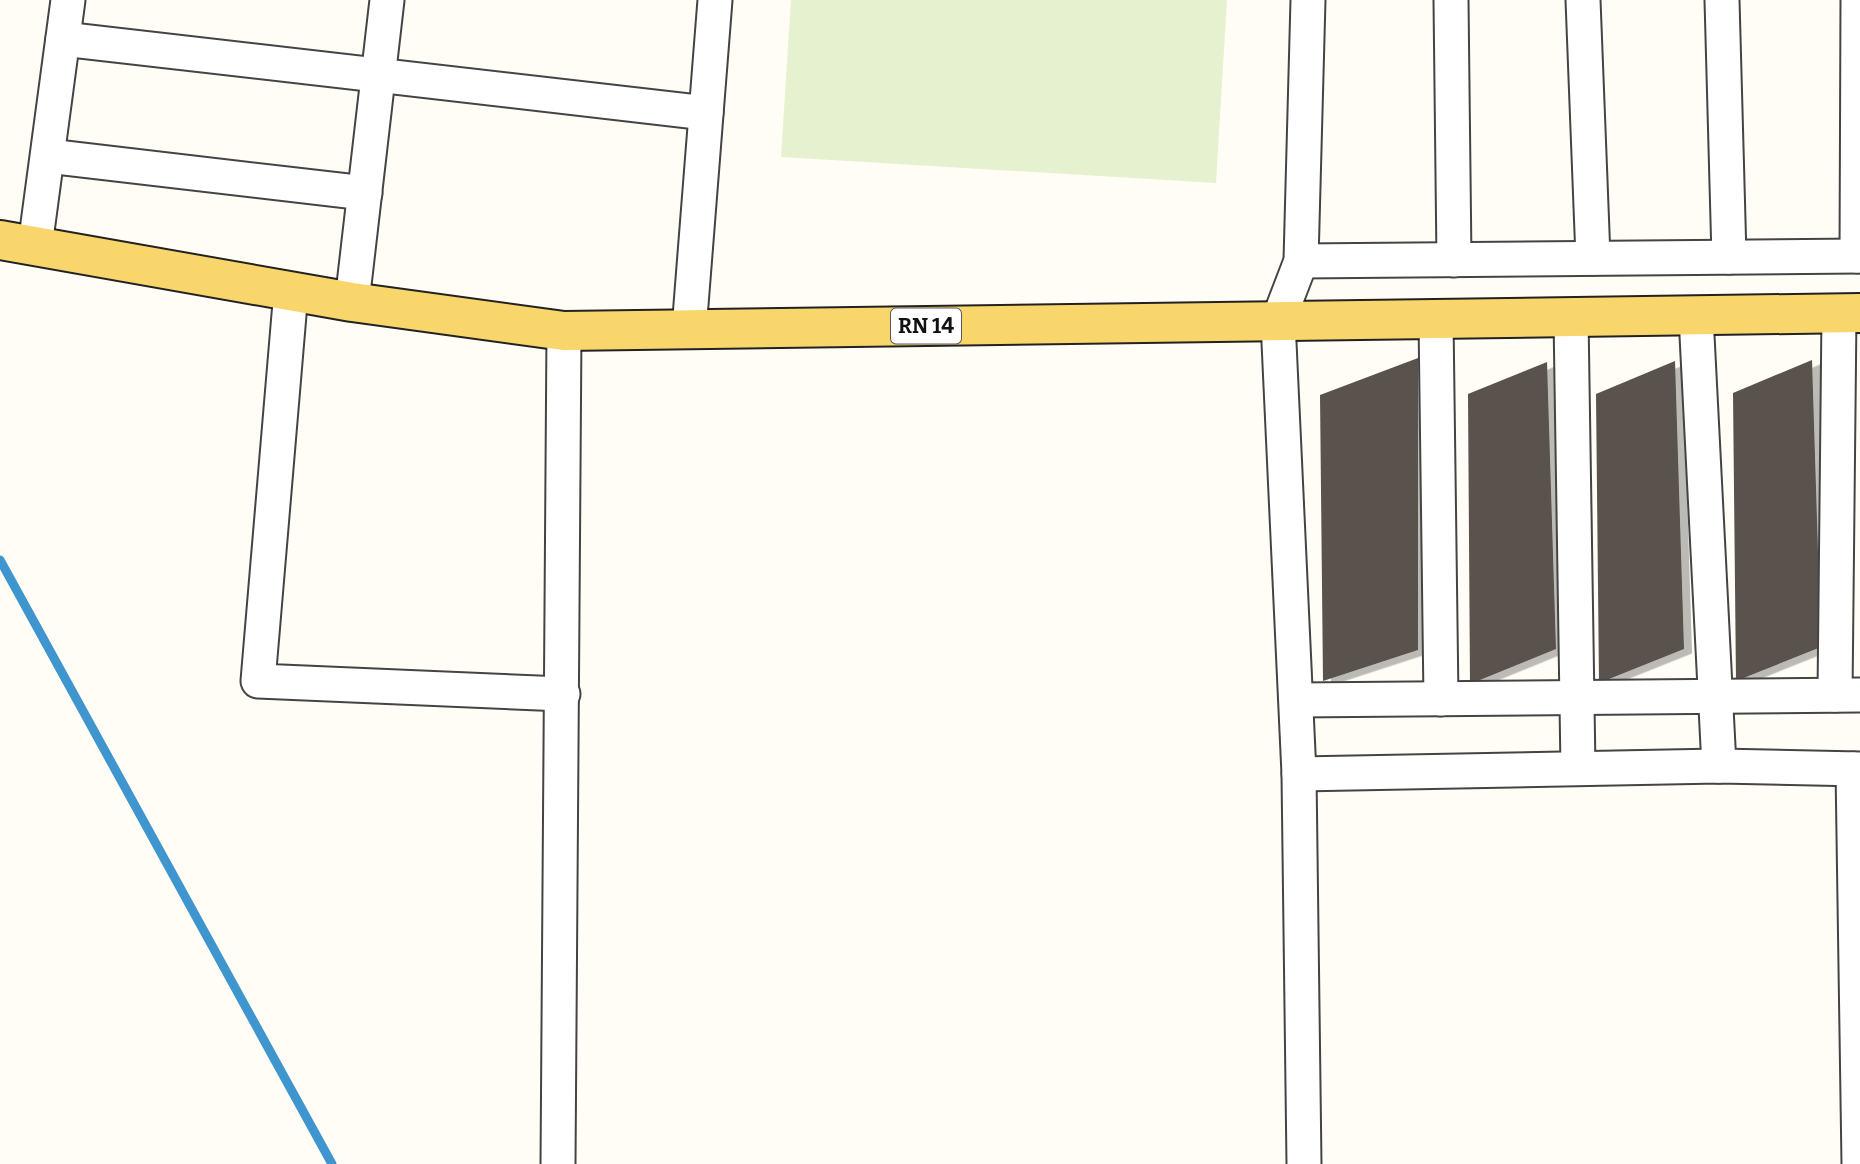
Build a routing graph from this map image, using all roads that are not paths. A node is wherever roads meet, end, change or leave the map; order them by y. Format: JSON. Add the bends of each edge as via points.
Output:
{"nodes":[{"id":1,"x":68,"y":0,"type":"edge"},
{"id":2,"x":387,"y":0,"type":"edge"},
{"id":3,"x":715,"y":0,"type":"edge"},
{"id":4,"x":1308,"y":0,"type":"edge"},
{"id":5,"x":1451,"y":0,"type":"edge"},
{"id":6,"x":1583,"y":0,"type":"edge"},
{"id":7,"x":1723,"y":0,"type":"edge"},
{"id":8,"x":1858,"y":0,"type":"edge"},
{"id":9,"x":63,"y":39,"type":"junction"},
{"id":10,"x":378,"y":75,"type":"junction"},
{"id":11,"x":706,"y":113,"type":"junction"},
{"id":12,"x":48,"y":156,"type":"junction"},
{"id":13,"x":365,"y":193,"type":"junction"},
{"id":14,"x":18,"y":243,"type":"edge"},
{"id":15,"x":1859,"y":256,"type":"edge"},
{"id":16,"x":1729,"y":257,"type":"junction"},
{"id":17,"x":1593,"y":258,"type":"junction"},
{"id":18,"x":1454,"y":260,"type":"junction"},
{"id":19,"x":1301,"y":261,"type":"junction"},
{"id":20,"x":291,"y":290,"type":"junction"},
{"id":21,"x":352,"y":302,"type":"junction"},
{"id":22,"x":1849,"y":313,"type":"edge"},
{"id":23,"x":1696,"y":316,"type":"junction"},
{"id":24,"x":1571,"y":318,"type":"junction"},
{"id":25,"x":1436,"y":320,"type":"junction"},
{"id":26,"x":1278,"y":321,"type":"junction"},
{"id":27,"x":690,"y":330,"type":"junction"},
{"id":28,"x":564,"y":331,"type":"junction"},
{"id":29,"x":563,"y":694,"type":"junction"},
{"id":30,"x":1847,"y":695,"type":"edge"},
{"id":31,"x":1715,"y":696,"type":"junction"},
{"id":32,"x":1577,"y":697,"type":"junction"},
{"id":33,"x":1441,"y":698,"type":"junction"},
{"id":34,"x":1297,"y":700,"type":"junction"},
{"id":35,"x":1719,"y":766,"type":"junction"},
{"id":36,"x":1578,"y":768,"type":"junction"},
{"id":37,"x":1856,"y":769,"type":"edge"},
{"id":38,"x":1299,"y":774,"type":"junction"},
{"id":39,"x":558,"y":1164,"type":"edge"},
{"id":40,"x":1304,"y":1164,"type":"edge"},
{"id":41,"x":1859,"y":1164,"type":"edge"}],
"edges":[{"from":1,"to":9,"type":"street"},
{"from":2,"to":10,"type":"street"},
{"from":3,"to":11,"type":"street"},
{"from":4,"to":19,"type":"street"},
{"from":5,"to":18,"type":"street"},
{"from":6,"to":17,"type":"street"},
{"from":7,"to":16,"type":"street"},
{"from":8,"to":15,"type":"street"},
{"from":9,"to":10,"type":"street"},
{"from":9,"to":12,"type":"street"},
{"from":10,"to":11,"type":"street"},
{"from":10,"to":13,"type":"street"},
{"from":11,"to":27,"type":"street"},
{"from":12,"to":13,"type":"street"},
{"from":12,"to":14,"type":"street"},
{"from":13,"to":21,"type":"street"},
{"from":14,"to":20,"type":"main road","number":"RN 14"},
{"from":15,"to":16,"type":"street"},
{"from":16,"to":17,"type":"street"},
{"from":17,"to":18,"type":"street"},
{"from":18,"to":19,"type":"street"},
{"from":19,"to":26,"type":"street"},
{"from":20,"to":21,"type":"main road","number":"RN 14"},
{"from":20,"to":29,"type":"street","via":[[258,681]]},
{"from":21,"to":28,"type":"main road","number":"RN 14"},
{"from":22,"to":23,"type":"main road","number":"RN 14"},
{"from":22,"to":30,"type":"street"},
{"from":23,"to":24,"type":"main road","number":"RN 14"},
{"from":23,"to":31,"type":"street"},
{"from":24,"to":25,"type":"main road","number":"RN 14"},
{"from":24,"to":32,"type":"street"},
{"from":25,"to":26,"type":"main road","number":"RN 14"},
{"from":25,"to":33,"type":"street"},
{"from":26,"to":27,"type":"main road","number":"RN 14"},
{"from":26,"to":34,"type":"street"},
{"from":27,"to":28,"type":"main road","number":"RN 14"},
{"from":28,"to":29,"type":"street"},
{"from":29,"to":39,"type":"street"},
{"from":30,"to":31,"type":"street"},
{"from":31,"to":32,"type":"street"},
{"from":31,"to":35,"type":"street"},
{"from":32,"to":33,"type":"street"},
{"from":32,"to":36,"type":"street"},
{"from":33,"to":34,"type":"street"},
{"from":34,"to":38,"type":"street"},
{"from":35,"to":36,"type":"street"},
{"from":35,"to":37,"type":"street"},
{"from":36,"to":38,"type":"street"},
{"from":37,"to":41,"type":"street"},
{"from":38,"to":40,"type":"street"}]}
